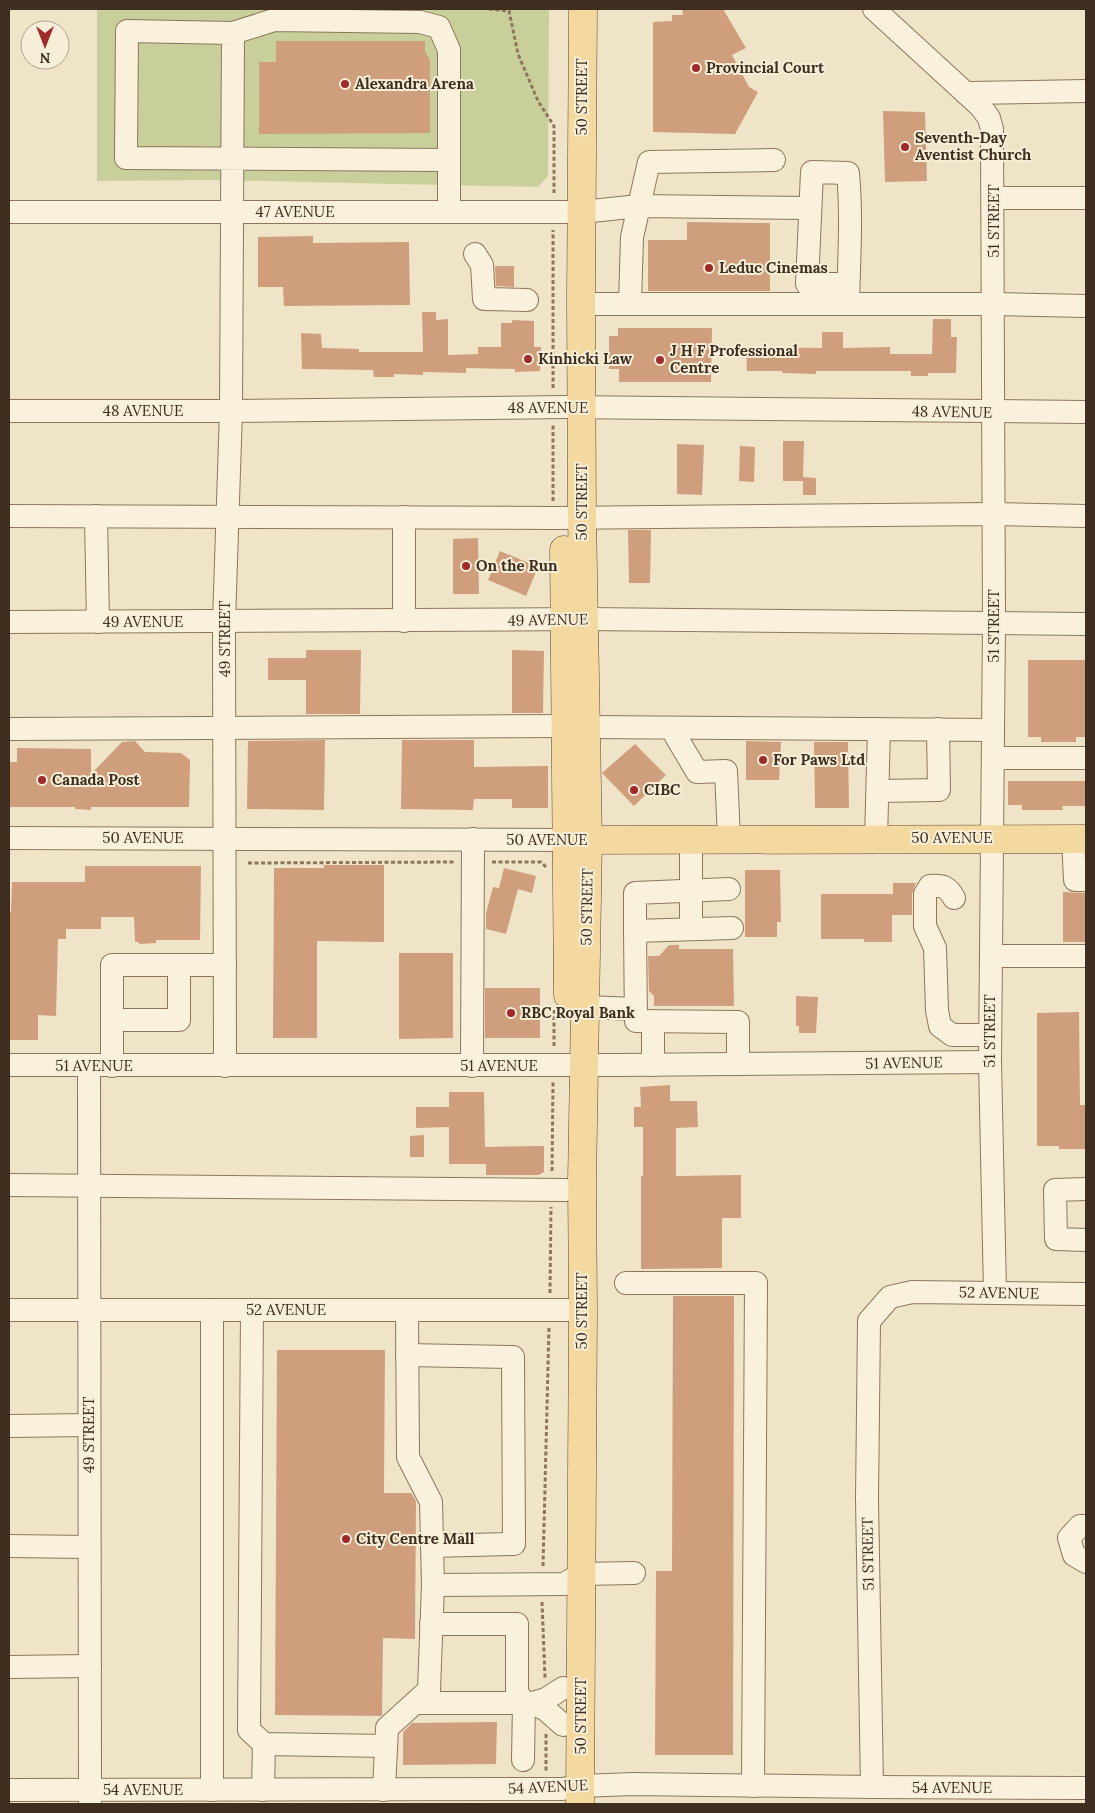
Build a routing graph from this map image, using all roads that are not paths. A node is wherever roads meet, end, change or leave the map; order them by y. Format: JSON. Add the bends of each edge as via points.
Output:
{"nodes":[{"id":1,"x":565,"y":9,"type":"edge"},
{"id":2,"x":583,"y":9,"type":"edge"},
{"id":3,"x":879,"y":10,"type":"edge"},
{"id":4,"x":233,"y":33,"type":"junction"},
{"id":5,"x":1086,"y":91,"type":"edge"},
{"id":6,"x":966,"y":93,"type":"junction"},
{"id":7,"x":231,"y":159,"type":"junction"},
{"id":8,"x":449,"y":160,"type":"junction"},
{"id":9,"x":774,"y":160,"type":"dead end"},
{"id":10,"x":994,"y":198,"type":"junction"},
{"id":11,"x":1086,"y":198,"type":"edge"},
{"id":12,"x":639,"y":206,"type":"junction"},
{"id":13,"x":810,"y":208,"type":"junction"},
{"id":14,"x":9,"y":212,"type":"edge"},
{"id":15,"x":231,"y":212,"type":"junction"},
{"id":16,"x":449,"y":212,"type":"junction"},
{"id":17,"x":573,"y":212,"type":"junction"},
{"id":18,"x":475,"y":254,"type":"dead end"},
{"id":19,"x":806,"y":294,"type":"junction"},
{"id":20,"x":848,"y":294,"type":"junction"},
{"id":21,"x":527,"y":300,"type":"dead end"},
{"id":22,"x":581,"y":304,"type":"junction"},
{"id":23,"x":630,"y":304,"type":"junction"},
{"id":24,"x":994,"y":304,"type":"junction"},
{"id":25,"x":1086,"y":306,"type":"edge"},
{"id":26,"x":573,"y":407,"type":"junction"},
{"id":27,"x":9,"y":411,"type":"edge"},
{"id":28,"x":231,"y":411,"type":"junction"},
{"id":29,"x":993,"y":412,"type":"junction"},
{"id":30,"x":1086,"y":412,"type":"edge"},
{"id":31,"x":994,"y":514,"type":"junction"},
{"id":32,"x":9,"y":516,"type":"edge"},
{"id":33,"x":96,"y":516,"type":"junction"},
{"id":34,"x":227,"y":516,"type":"junction"},
{"id":35,"x":1086,"y":516,"type":"edge"},
{"id":36,"x":404,"y":517,"type":"junction"},
{"id":37,"x":573,"y":518,"type":"junction"},
{"id":38,"x":574,"y":619,"type":"junction"},
{"id":39,"x":404,"y":621,"type":"junction"},
{"id":40,"x":9,"y":622,"type":"edge"},
{"id":41,"x":98,"y":622,"type":"junction"},
{"id":42,"x":224,"y":622,"type":"junction"},
{"id":43,"x":994,"y":624,"type":"junction"},
{"id":44,"x":1086,"y":624,"type":"edge"},
{"id":45,"x":576,"y":727,"type":"junction"},
{"id":46,"x":9,"y":728,"type":"edge"},
{"id":47,"x":224,"y":728,"type":"junction"},
{"id":48,"x":671,"y":728,"type":"junction"},
{"id":49,"x":879,"y":729,"type":"junction"},
{"id":50,"x":938,"y":729,"type":"junction"},
{"id":51,"x":993,"y":730,"type":"junction"},
{"id":52,"x":993,"y":758,"type":"junction"},
{"id":53,"x":1086,"y":758,"type":"edge"},
{"id":54,"x":878,"y":791,"type":"junction"},
{"id":55,"x":9,"y":838,"type":"edge"},
{"id":56,"x":225,"y":838,"type":"junction"},
{"id":57,"x":876,"y":838,"type":"junction"},
{"id":58,"x":993,"y":838,"type":"junction"},
{"id":59,"x":472,"y":839,"type":"junction"},
{"id":60,"x":690,"y":839,"type":"junction"},
{"id":61,"x":730,"y":839,"type":"junction"},
{"id":62,"x":1080,"y":839,"type":"edge"},
{"id":63,"x":577,"y":840,"type":"junction"},
{"id":64,"x":1086,"y":880,"type":"edge"},
{"id":65,"x":729,"y":890,"type":"dead end"},
{"id":66,"x":690,"y":892,"type":"junction"},
{"id":67,"x":954,"y":898,"type":"dead end"},
{"id":68,"x":691,"y":928,"type":"junction"},
{"id":69,"x":732,"y":928,"type":"dead end"},
{"id":70,"x":634,"y":931,"type":"junction"},
{"id":71,"x":991,"y":956,"type":"junction"},
{"id":72,"x":1086,"y":956,"type":"edge"},
{"id":73,"x":179,"y":965,"type":"junction"},
{"id":74,"x":225,"y":965,"type":"junction"},
{"id":75,"x":586,"y":1008,"type":"junction"},
{"id":76,"x":644,"y":1015,"type":"junction"},
{"id":77,"x":112,"y":1020,"type":"junction"},
{"id":78,"x":990,"y":1035,"type":"junction"},
{"id":79,"x":990,"y":1062,"type":"junction"},
{"id":80,"x":738,"y":1064,"type":"junction"},
{"id":81,"x":9,"y":1065,"type":"edge"},
{"id":82,"x":577,"y":1065,"type":"junction"},
{"id":83,"x":653,"y":1065,"type":"junction"},
{"id":84,"x":89,"y":1066,"type":"junction"},
{"id":85,"x":112,"y":1066,"type":"junction"},
{"id":86,"x":226,"y":1066,"type":"junction"},
{"id":87,"x":472,"y":1066,"type":"junction"},
{"id":88,"x":9,"y":1185,"type":"edge"},
{"id":89,"x":89,"y":1186,"type":"junction"},
{"id":90,"x":1086,"y":1189,"type":"edge"},
{"id":91,"x":566,"y":1190,"type":"junction"},
{"id":92,"x":1086,"y":1240,"type":"edge"},
{"id":93,"x":626,"y":1283,"type":"dead end"},
{"id":94,"x":995,"y":1292,"type":"junction"},
{"id":95,"x":1086,"y":1294,"type":"edge"},
{"id":96,"x":9,"y":1310,"type":"edge"},
{"id":97,"x":89,"y":1310,"type":"junction"},
{"id":98,"x":212,"y":1310,"type":"junction"},
{"id":99,"x":252,"y":1310,"type":"junction"},
{"id":100,"x":407,"y":1310,"type":"junction"},
{"id":101,"x":573,"y":1310,"type":"junction"},
{"id":102,"x":869,"y":1321,"type":"joint"},
{"id":103,"x":407,"y":1355,"type":"junction"},
{"id":104,"x":9,"y":1426,"type":"edge"},
{"id":105,"x":89,"y":1426,"type":"junction"},
{"id":106,"x":1086,"y":1526,"type":"edge"},
{"id":107,"x":9,"y":1546,"type":"edge"},
{"id":108,"x":432,"y":1546,"type":"junction"},
{"id":109,"x":89,"y":1547,"type":"junction"},
{"id":110,"x":1086,"y":1562,"type":"edge"},
{"id":111,"x":634,"y":1573,"type":"dead end"},
{"id":112,"x":572,"y":1579,"type":"junction"},
{"id":113,"x":433,"y":1585,"type":"junction"},
{"id":114,"x":432,"y":1624,"type":"junction"},
{"id":115,"x":90,"y":1666,"type":"junction"},
{"id":116,"x":9,"y":1667,"type":"edge"},
{"id":117,"x":563,"y":1688,"type":"junction"},
{"id":118,"x":416,"y":1703,"type":"junction"},
{"id":119,"x":528,"y":1703,"type":"junction"},
{"id":120,"x":563,"y":1725,"type":"junction"},
{"id":121,"x":264,"y":1744,"type":"junction"},
{"id":122,"x":386,"y":1746,"type":"junction"},
{"id":123,"x":523,"y":1760,"type":"dead end"},
{"id":124,"x":753,"y":1786,"type":"junction"},
{"id":125,"x":872,"y":1788,"type":"junction"},
{"id":126,"x":1086,"y":1788,"type":"edge"},
{"id":127,"x":9,"y":1790,"type":"edge"},
{"id":128,"x":212,"y":1790,"type":"junction"},
{"id":129,"x":263,"y":1790,"type":"junction"},
{"id":130,"x":384,"y":1790,"type":"junction"},
{"id":131,"x":571,"y":1796,"type":"edge"},
{"id":132,"x":90,"y":1797,"type":"edge"},
{"id":133,"x":296,"y":1797,"type":"edge"},
{"id":134,"x":457,"y":1797,"type":"edge"}],
"edges":[{"from":1,"to":17,"type":"main road","name":"50 STREET"},
{"from":2,"to":17,"type":"main road","name":"50 STREET"},
{"from":3,"to":6,"type":"street","name":"51 STREET"},
{"from":4,"to":7,"type":"street","name":"49 STREET"},
{"from":4,"to":7,"type":"street","via":[[127,31],[126,158]]},
{"from":4,"to":8,"type":"street","via":[[274,20],[420,22],[439,27],[449,50]]},
{"from":5,"to":6,"type":"street"},
{"from":6,"to":10,"type":"street","name":"51 STREET","via":[[989,118],[992,129]]},
{"from":7,"to":8,"type":"street"},
{"from":7,"to":15,"type":"street","name":"49 STREET"},
{"from":8,"to":16,"type":"street"},
{"from":9,"to":12,"type":"street","via":[[649,162]]},
{"from":10,"to":11,"type":"street"},
{"from":10,"to":24,"type":"street","name":"51 STREET"},
{"from":12,"to":13,"type":"street","name":"47 AVENUE"},
{"from":12,"to":17,"type":"street","name":"47 AVENUE"},
{"from":12,"to":23,"type":"street","via":[[632,237]]},
{"from":13,"to":19,"type":"street"},
{"from":13,"to":20,"type":"street","via":[[812,172],[848,173]]},
{"from":14,"to":15,"type":"street","name":"47 AVENUE"},
{"from":15,"to":16,"type":"street","name":"47 AVENUE"},
{"from":15,"to":28,"type":"street","name":"49 STREET"},
{"from":16,"to":17,"type":"street","name":"47 AVENUE"},
{"from":17,"to":22,"type":"main road","name":"50 STREET"},
{"from":17,"to":26,"type":"main road","name":"50 STREET"},
{"from":18,"to":21,"type":"street","via":[[482,265],[484,299]]},
{"from":19,"to":20,"type":"street"},
{"from":19,"to":23,"type":"street"},
{"from":20,"to":24,"type":"street"},
{"from":22,"to":23,"type":"street"},
{"from":22,"to":26,"type":"main road","name":"50 STREET"},
{"from":24,"to":25,"type":"street"},
{"from":24,"to":29,"type":"street","name":"51 STREET"},
{"from":26,"to":28,"type":"street","name":"48 AVENUE"},
{"from":26,"to":29,"type":"street","name":"48 AVENUE"},
{"from":26,"to":37,"type":"main road","name":"50 STREET"},
{"from":27,"to":28,"type":"street","name":"48 AVENUE"},
{"from":28,"to":34,"type":"street","name":"49 STREET"},
{"from":29,"to":30,"type":"street","name":"48 AVENUE"},
{"from":29,"to":31,"type":"street","name":"51 STREET"},
{"from":31,"to":35,"type":"street"},
{"from":31,"to":37,"type":"street"},
{"from":31,"to":43,"type":"street","name":"51 STREET"},
{"from":32,"to":33,"type":"street"},
{"from":33,"to":34,"type":"street"},
{"from":33,"to":41,"type":"street"},
{"from":34,"to":36,"type":"street"},
{"from":34,"to":42,"type":"street","name":"49 STREET"},
{"from":36,"to":37,"type":"street"},
{"from":36,"to":39,"type":"street"},
{"from":37,"to":38,"type":"main road","name":"50 STREET"},
{"from":38,"to":39,"type":"street","name":"49 AVENUE"},
{"from":38,"to":43,"type":"street","name":"49 AVENUE"},
{"from":38,"to":45,"type":"main road","name":"50 STREET"},
{"from":39,"to":42,"type":"street","name":"49 AVENUE"},
{"from":40,"to":41,"type":"street","name":"49 AVENUE"},
{"from":41,"to":42,"type":"street","name":"49 AVENUE"},
{"from":42,"to":47,"type":"street","name":"49 STREET"},
{"from":43,"to":44,"type":"street","name":"49 AVENUE"},
{"from":43,"to":51,"type":"street","name":"51 STREET"},
{"from":45,"to":47,"type":"street"},
{"from":45,"to":48,"type":"street"},
{"from":45,"to":63,"type":"main road","name":"50 STREET"},
{"from":46,"to":47,"type":"street"},
{"from":47,"to":56,"type":"street","name":"49 STREET"},
{"from":48,"to":49,"type":"street"},
{"from":48,"to":61,"type":"street","via":[[697,772],[726,771]]},
{"from":49,"to":50,"type":"street"},
{"from":49,"to":54,"type":"street"},
{"from":50,"to":51,"type":"street"},
{"from":50,"to":54,"type":"street","via":[[939,790]]},
{"from":51,"to":52,"type":"street","name":"51 STREET"},
{"from":52,"to":53,"type":"street"},
{"from":52,"to":58,"type":"street","name":"51 STREET"},
{"from":54,"to":57,"type":"street"},
{"from":55,"to":56,"type":"street","name":"50 AVENUE"},
{"from":56,"to":59,"type":"street","name":"50 AVENUE"},
{"from":56,"to":74,"type":"street","name":"49 STREET"},
{"from":57,"to":58,"type":"main road","name":"50 AVENUE"},
{"from":57,"to":61,"type":"main road","name":"50 AVENUE"},
{"from":58,"to":62,"type":"main road","name":"50 AVENUE"},
{"from":58,"to":71,"type":"street","name":"51 STREET"},
{"from":59,"to":63,"type":"street","name":"50 AVENUE"},
{"from":59,"to":87,"type":"street"},
{"from":60,"to":61,"type":"main road","name":"50 AVENUE"},
{"from":60,"to":63,"type":"main road","name":"50 AVENUE"},
{"from":60,"to":66,"type":"street"},
{"from":62,"to":64,"type":"street","via":[[1075,880]]},
{"from":63,"to":75,"type":"main road","name":"50 STREET"},
{"from":63,"to":82,"type":"main road","name":"50 STREET"},
{"from":65,"to":66,"type":"street"},
{"from":66,"to":68,"type":"street"},
{"from":66,"to":70,"type":"street","via":[[634,893]]},
{"from":67,"to":78,"type":"street","via":[[942,885],[930,886],[925,894],[925,926],[935,948],[940,1026],[952,1035]]},
{"from":68,"to":69,"type":"street"},
{"from":68,"to":70,"type":"street"},
{"from":70,"to":76,"type":"street"},
{"from":71,"to":72,"type":"street"},
{"from":71,"to":78,"type":"street","name":"51 STREET"},
{"from":73,"to":74,"type":"street"},
{"from":73,"to":77,"type":"street","via":[[112,965]]},
{"from":73,"to":77,"type":"street","via":[[179,1020]]},
{"from":74,"to":86,"type":"street","name":"49 STREET"},
{"from":75,"to":76,"type":"street"},
{"from":75,"to":82,"type":"main road","name":"50 STREET"},
{"from":76,"to":80,"type":"street","via":[[738,1022]]},
{"from":76,"to":83,"type":"street"},
{"from":77,"to":85,"type":"street"},
{"from":78,"to":79,"type":"street","name":"51 STREET"},
{"from":79,"to":80,"type":"street","name":"51 AVENUE"},
{"from":79,"to":94,"type":"street","name":"51 STREET"},
{"from":80,"to":83,"type":"street","name":"51 AVENUE"},
{"from":81,"to":84,"type":"street","name":"51 AVENUE"},
{"from":82,"to":83,"type":"street","name":"51 AVENUE"},
{"from":82,"to":87,"type":"street","name":"51 AVENUE"},
{"from":82,"to":91,"type":"main road","name":"50 STREET"},
{"from":82,"to":101,"type":"main road","name":"50 STREET","via":[[582,1181]]},
{"from":84,"to":85,"type":"street","name":"51 AVENUE"},
{"from":84,"to":89,"type":"street","name":"49 STREET"},
{"from":85,"to":86,"type":"street","name":"51 AVENUE"},
{"from":86,"to":87,"type":"street","name":"51 AVENUE"},
{"from":88,"to":89,"type":"street"},
{"from":89,"to":91,"type":"street"},
{"from":89,"to":97,"type":"street","name":"49 STREET"},
{"from":90,"to":92,"type":"street","via":[[1055,1190],[1056,1239]]},
{"from":91,"to":101,"type":"main road","name":"50 STREET"},
{"from":93,"to":124,"type":"street","via":[[756,1282]]},
{"from":94,"to":95,"type":"street","name":"52 AVENUE"},
{"from":94,"to":102,"type":"street","name":"52 AVENUE","via":[[912,1292],[890,1298]]},
{"from":96,"to":97,"type":"street","name":"52 AVENUE"},
{"from":97,"to":98,"type":"street","name":"52 AVENUE"},
{"from":97,"to":105,"type":"street","name":"49 STREET"},
{"from":98,"to":99,"type":"street","name":"52 AVENUE"},
{"from":98,"to":128,"type":"street"},
{"from":99,"to":100,"type":"street","name":"52 AVENUE"},
{"from":99,"to":121,"type":"street","via":[[249,1730]]},
{"from":100,"to":101,"type":"street","name":"52 AVENUE"},
{"from":100,"to":103,"type":"street"},
{"from":101,"to":112,"type":"main road","name":"50 STREET"},
{"from":102,"to":125,"type":"street","name":"51 STREET","via":[[867,1499]]},
{"from":103,"to":108,"type":"street","via":[[408,1457],[432,1502]]},
{"from":103,"to":108,"type":"street","via":[[513,1357],[514,1544]]},
{"from":104,"to":105,"type":"street"},
{"from":105,"to":109,"type":"street","name":"49 STREET"},
{"from":106,"to":110,"type":"street","via":[[1080,1526],[1069,1538],[1074,1555]]},
{"from":107,"to":109,"type":"street"},
{"from":108,"to":113,"type":"street"},
{"from":109,"to":115,"type":"street","name":"49 STREET"},
{"from":111,"to":112,"type":"street"},
{"from":112,"to":113,"type":"street"},
{"from":112,"to":117,"type":"main road","name":"50 STREET"},
{"from":112,"to":131,"type":"main road","name":"50 STREET"},
{"from":113,"to":114,"type":"street"},
{"from":114,"to":118,"type":"street","via":[[429,1690]]},
{"from":114,"to":119,"type":"street","via":[[516,1624],[518,1692]]},
{"from":115,"to":116,"type":"street"},
{"from":115,"to":132,"type":"street","name":"49 STREET"},
{"from":117,"to":119,"type":"street","via":[[546,1699]]},
{"from":117,"to":120,"type":"main road","name":"50 STREET"},
{"from":118,"to":119,"type":"street"},
{"from":118,"to":122,"type":"street","via":[[387,1728]]},
{"from":119,"to":120,"type":"street","via":[[546,1710]]},
{"from":119,"to":123,"type":"street"},
{"from":120,"to":131,"type":"main road","name":"50 STREET"},
{"from":121,"to":122,"type":"street"},
{"from":121,"to":129,"type":"street"},
{"from":122,"to":130,"type":"street"},
{"from":124,"to":125,"type":"street","name":"54 AVENUE"},
{"from":124,"to":131,"type":"street","name":"54 AVENUE","via":[[633,1784]]},
{"from":125,"to":126,"type":"street","name":"54 AVENUE"},
{"from":127,"to":132,"type":"street","name":"54 AVENUE"},
{"from":128,"to":129,"type":"street","name":"54 AVENUE"},
{"from":128,"to":132,"type":"street","name":"54 AVENUE"},
{"from":129,"to":133,"type":"street","name":"54 AVENUE"},
{"from":130,"to":133,"type":"street","name":"54 AVENUE"},
{"from":130,"to":134,"type":"street","name":"54 AVENUE"},
{"from":131,"to":134,"type":"street","name":"54 AVENUE"}]}
